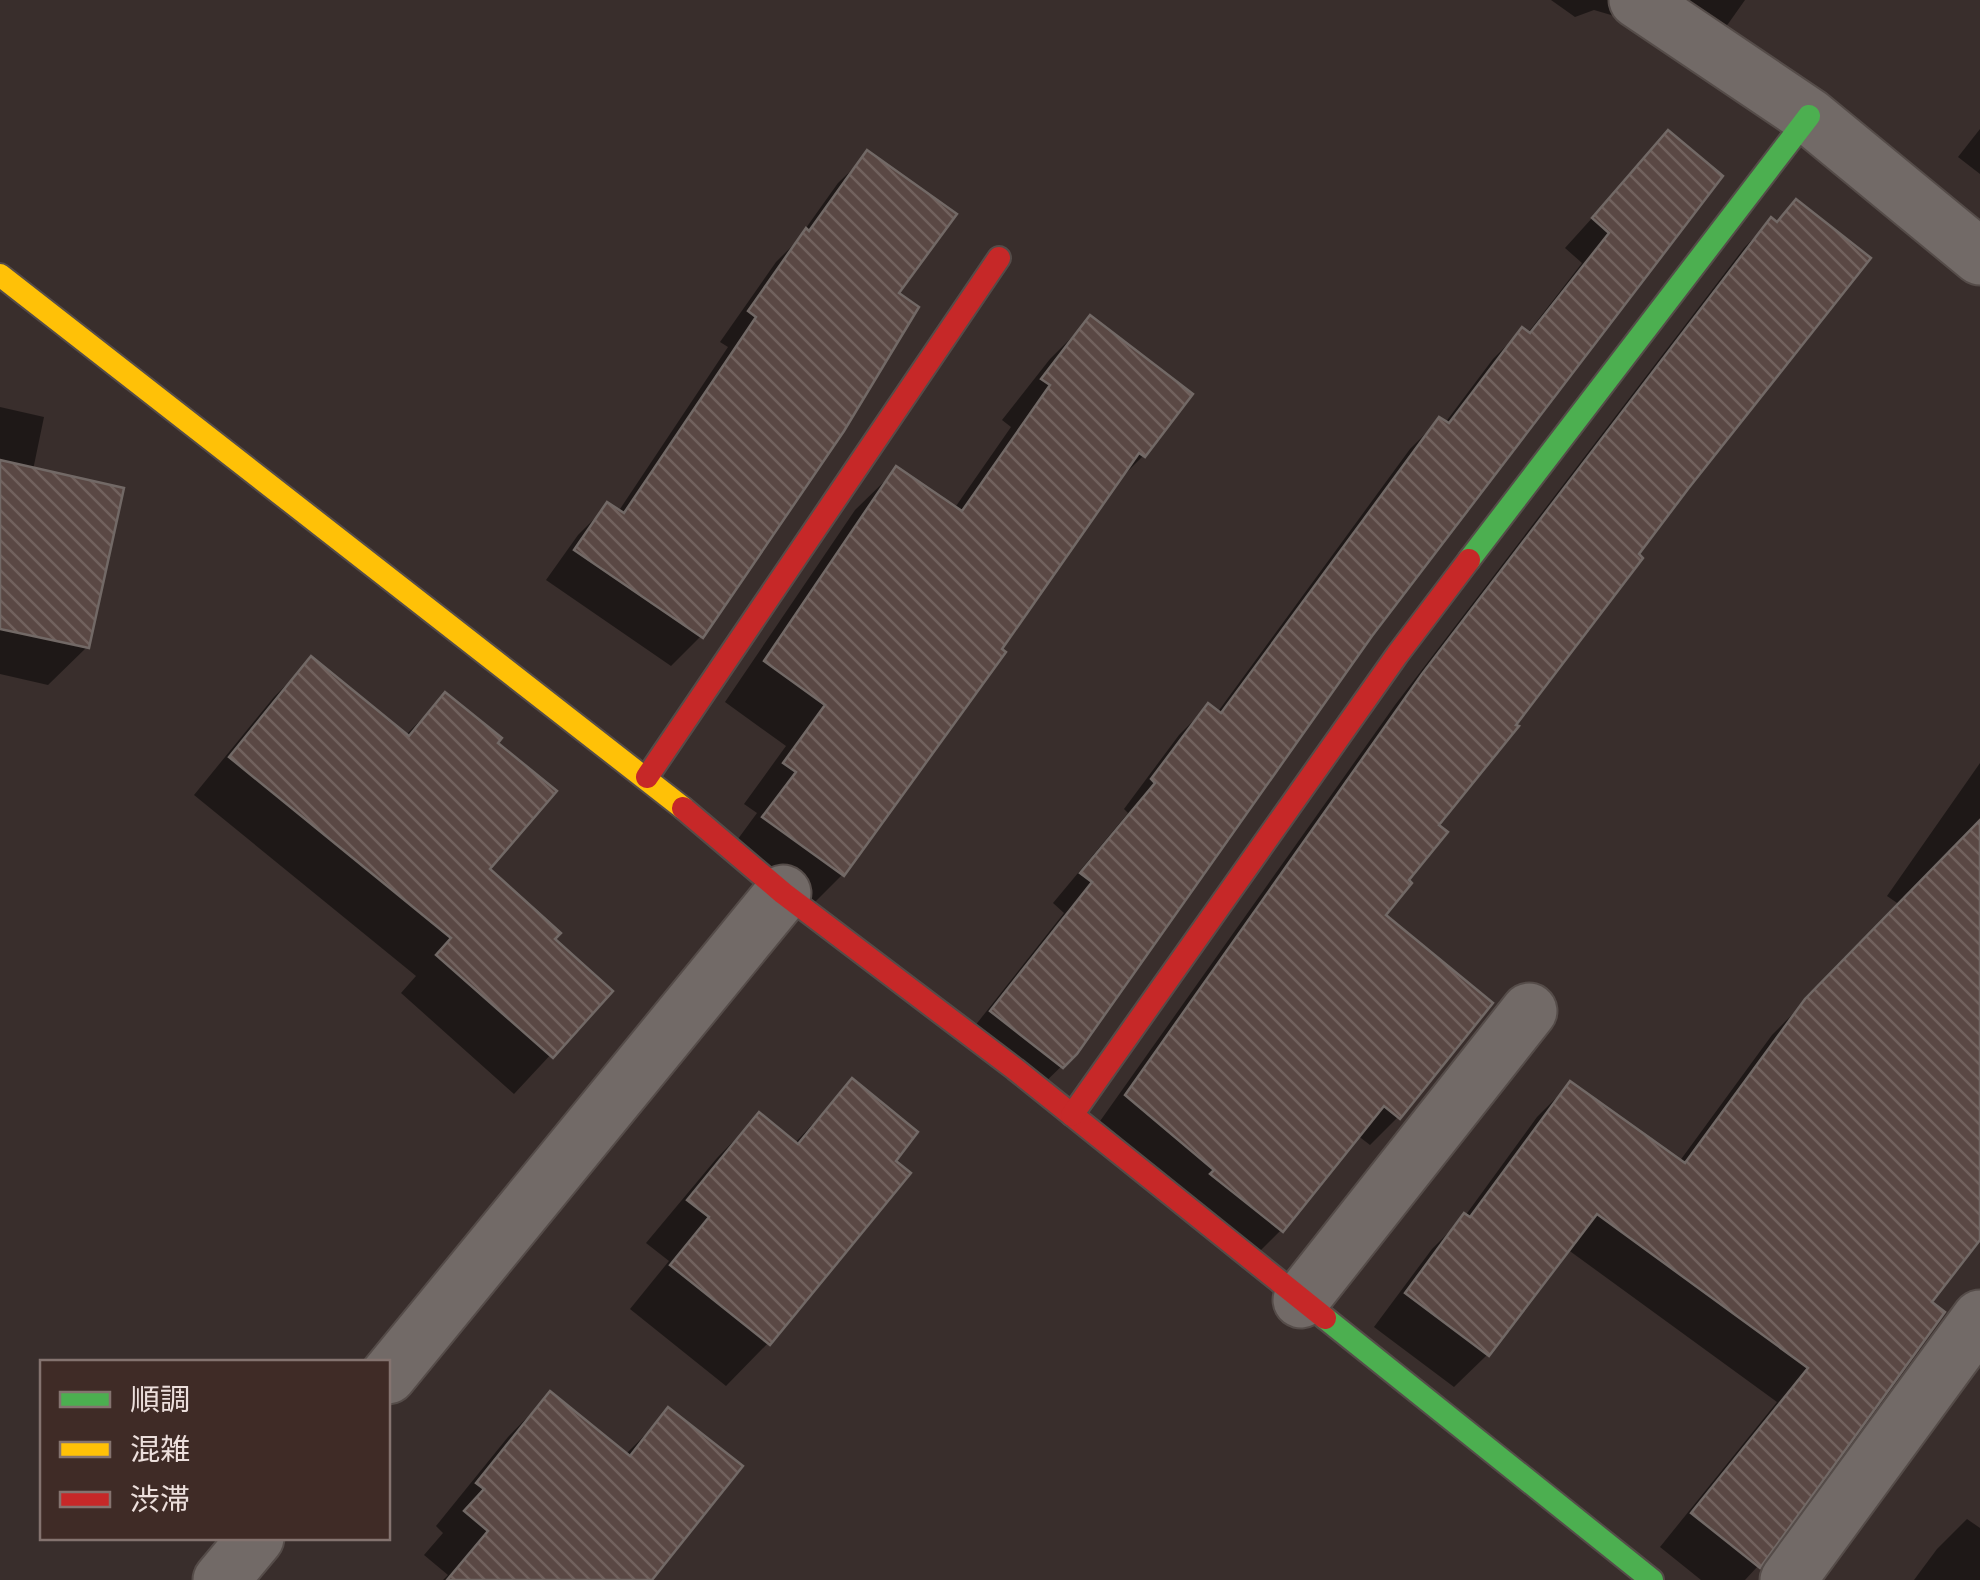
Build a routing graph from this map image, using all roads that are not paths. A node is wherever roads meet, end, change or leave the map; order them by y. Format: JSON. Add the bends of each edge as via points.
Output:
{"nodes":[{"id":1,"x":1637,"y":0,"type":"edge"},
{"id":2,"x":1809,"y":116,"type":"junction"},
{"id":3,"x":1980,"y":257,"type":"edge"},
{"id":4,"x":999,"y":258,"type":"dead end"},
{"id":5,"x":0,"y":275,"type":"edge"},
{"id":6,"x":646,"y":777,"type":"junction"},
{"id":7,"x":783,"y":893,"type":"junction"},
{"id":8,"x":1530,"y":1010,"type":"dead end"},
{"id":9,"x":1072,"y":1115,"type":"junction"},
{"id":10,"x":1301,"y":1300,"type":"junction"},
{"id":11,"x":1980,"y":1318,"type":"edge"},
{"id":12,"x":390,"y":1374,"type":"edge"},
{"id":13,"x":254,"y":1540,"type":"edge"},
{"id":14,"x":221,"y":1580,"type":"edge"},
{"id":15,"x":1652,"y":1580,"type":"edge"},
{"id":16,"x":1788,"y":1580,"type":"edge"}],
"edges":[{"from":1,"to":2,"type":"street"},
{"from":2,"to":3,"type":"street"},
{"from":2,"to":9,"type":"street","via":[[1397,655]]},
{"from":4,"to":6,"type":"street"},
{"from":5,"to":6,"type":"street"},
{"from":6,"to":7,"type":"street"},
{"from":7,"to":9,"type":"street"},
{"from":7,"to":12,"type":"street"},
{"from":8,"to":10,"type":"street"},
{"from":9,"to":10,"type":"street"},
{"from":10,"to":15,"type":"street"},
{"from":11,"to":16,"type":"street"},
{"from":13,"to":14,"type":"street"}]}
